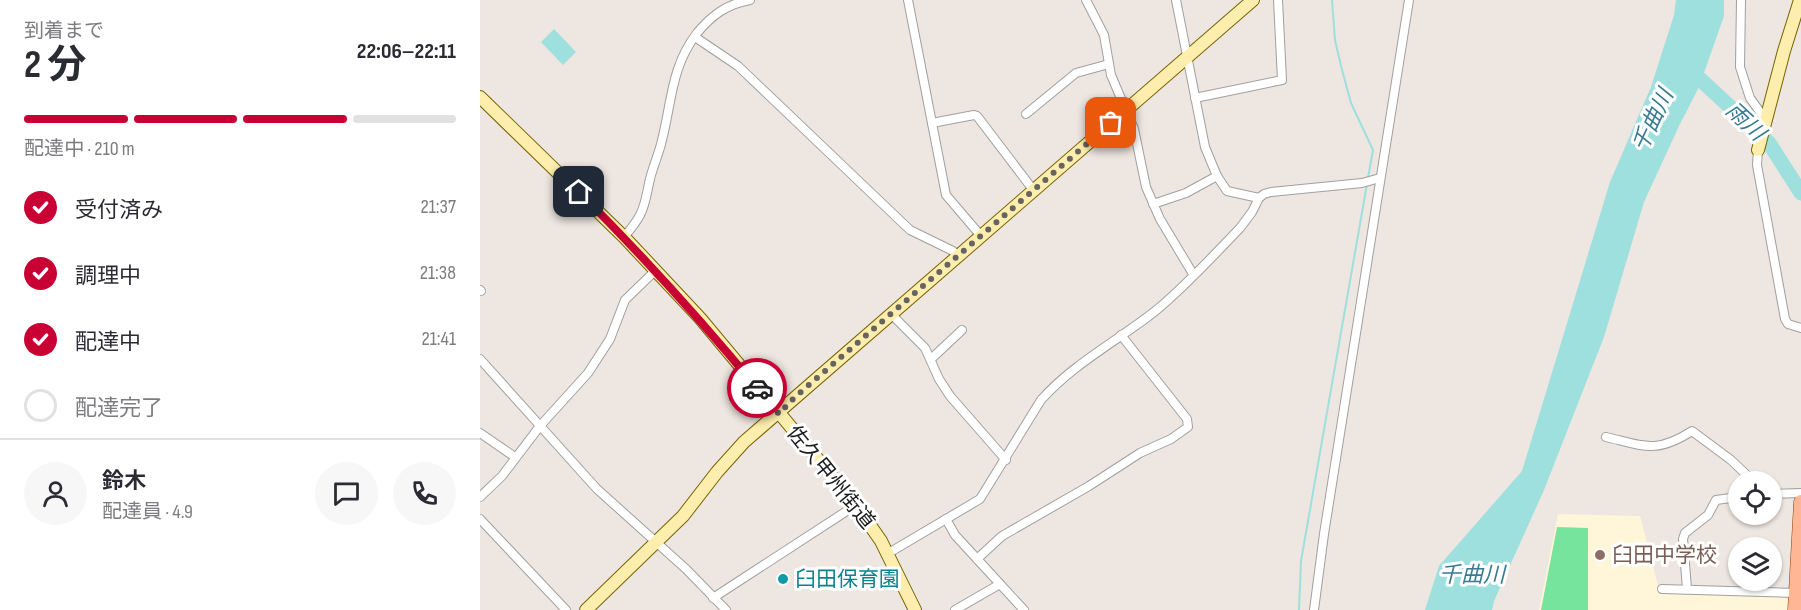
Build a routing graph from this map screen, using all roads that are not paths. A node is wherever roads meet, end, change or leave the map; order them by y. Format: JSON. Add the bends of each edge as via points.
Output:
{"nodes":[{"id":1,"x":744,"y":0,"type":"edge"},
{"id":2,"x":909,"y":0,"type":"edge"},
{"id":3,"x":1086,"y":0,"type":"edge"},
{"id":4,"x":1176,"y":0,"type":"edge"},
{"id":5,"x":1253,"y":0,"type":"edge"},
{"id":6,"x":1278,"y":0,"type":"edge"},
{"id":7,"x":1409,"y":0,"type":"edge"},
{"id":8,"x":1741,"y":0,"type":"edge"},
{"id":9,"x":1800,"y":0,"type":"edge"},
{"id":10,"x":695,"y":37,"type":"junction"},
{"id":11,"x":1187,"y":57,"type":"junction"},
{"id":12,"x":1109,"y":64,"type":"junction"},
{"id":13,"x":480,"y":97,"type":"edge"},
{"id":14,"x":1195,"y":98,"type":"junction"},
{"id":15,"x":1127,"y":110,"type":"junction"},
{"id":16,"x":1026,"y":114,"type":"dead end"},
{"id":17,"x":1765,"y":120,"type":"junction"},
{"id":18,"x":932,"y":123,"type":"junction"},
{"id":19,"x":1758,"y":150,"type":"joint"},
{"id":20,"x":1217,"y":176,"type":"junction"},
{"id":21,"x":1380,"y":178,"type":"junction"},
{"id":22,"x":1034,"y":191,"type":"junction"},
{"id":23,"x":1260,"y":198,"type":"junction"},
{"id":24,"x":1153,"y":204,"type":"junction"},
{"id":25,"x":981,"y":236,"type":"junction"},
{"id":26,"x":624,"y":237,"type":"junction"},
{"id":27,"x":957,"y":256,"type":"junction"},
{"id":28,"x":656,"y":270,"type":"junction"},
{"id":29,"x":1193,"y":274,"type":"junction"},
{"id":30,"x":891,"y":314,"type":"junction"},
{"id":31,"x":1801,"y":328,"type":"edge"},
{"id":32,"x":962,"y":330,"type":"dead end"},
{"id":33,"x":1121,"y":335,"type":"junction"},
{"id":34,"x":480,"y":359,"type":"edge"},
{"id":35,"x":931,"y":359,"type":"junction"},
{"id":36,"x":779,"y":414,"type":"junction"},
{"id":37,"x":540,"y":426,"type":"junction"},
{"id":38,"x":480,"y":433,"type":"edge"},
{"id":39,"x":1606,"y":437,"type":"dead end"},
{"id":40,"x":515,"y":457,"type":"junction"},
{"id":41,"x":1006,"y":459,"type":"junction"},
{"id":42,"x":1742,"y":471,"type":"edge"},
{"id":43,"x":1801,"y":493,"type":"edge"},
{"id":44,"x":1782,"y":494,"type":"edge"},
{"id":45,"x":480,"y":497,"type":"edge"},
{"id":46,"x":1728,"y":498,"type":"edge"},
{"id":47,"x":1801,"y":502,"type":"edge"},
{"id":48,"x":856,"y":505,"type":"junction"},
{"id":49,"x":480,"y":519,"type":"edge"},
{"id":50,"x":946,"y":519,"type":"junction"},
{"id":51,"x":1800,"y":526,"type":"edge"},
{"id":52,"x":656,"y":542,"type":"junction"},
{"id":53,"x":887,"y":554,"type":"junction"},
{"id":54,"x":977,"y":559,"type":"junction"},
{"id":55,"x":1000,"y":584,"type":"junction"},
{"id":56,"x":1798,"y":584,"type":"edge"},
{"id":57,"x":1662,"y":589,"type":"dead end"},
{"id":58,"x":1687,"y":589,"type":"junction"},
{"id":59,"x":713,"y":598,"type":"junction"},
{"id":60,"x":566,"y":610,"type":"edge"},
{"id":61,"x":586,"y":610,"type":"edge"},
{"id":62,"x":726,"y":610,"type":"edge"},
{"id":63,"x":915,"y":610,"type":"edge"},
{"id":64,"x":955,"y":610,"type":"edge"},
{"id":65,"x":1024,"y":610,"type":"edge"},
{"id":66,"x":1314,"y":610,"type":"edge"},
{"id":67,"x":1795,"y":610,"type":"edge"}],
"edges":[{"from":1,"to":10,"type":"street","via":[[716,13]]},
{"from":2,"to":18,"type":"street"},
{"from":3,"to":12,"type":"street","via":[[1104,35]]},
{"from":4,"to":11,"type":"street"},
{"from":5,"to":11,"type":"street"},
{"from":6,"to":14,"type":"street","via":[[1282,80]]},
{"from":7,"to":21,"type":"street"},
{"from":8,"to":17,"type":"street","via":[[1740,67],[1750,98]]},
{"from":9,"to":17,"type":"street"},
{"from":10,"to":26,"type":"street","via":[[677,70],[645,204]]},
{"from":10,"to":27,"type":"street","via":[[738,66],[910,230]]},
{"from":11,"to":14,"type":"street"},
{"from":11,"to":15,"type":"street"},
{"from":12,"to":15,"type":"street"},
{"from":12,"to":16,"type":"street","via":[[1076,73]]},
{"from":13,"to":26,"type":"street","name":"佐久甲州街道"},
{"from":14,"to":20,"type":"street","via":[[1205,147]]},
{"from":15,"to":22,"type":"street"},
{"from":15,"to":24,"type":"street"},
{"from":17,"to":19,"type":"street"},
{"from":18,"to":22,"type":"street","via":[[977,116]]},
{"from":18,"to":25,"type":"street","via":[[946,195]]},
{"from":19,"to":31,"type":"street","via":[[1757,165],[1785,319]]},
{"from":20,"to":23,"type":"street","via":[[1227,191]]},
{"from":20,"to":24,"type":"street","via":[[1186,193]]},
{"from":21,"to":23,"type":"street","via":[[1271,192]]},
{"from":21,"to":66,"type":"street"},
{"from":22,"to":25,"type":"street"},
{"from":23,"to":29,"type":"street","via":[[1240,228]]},
{"from":24,"to":29,"type":"street"},
{"from":25,"to":27,"type":"street"},
{"from":26,"to":28,"type":"street","name":"佐久甲州街道"},
{"from":27,"to":30,"type":"street"},
{"from":28,"to":36,"type":"street","name":"佐久甲州街道"},
{"from":28,"to":37,"type":"street","via":[[625,300],[610,339],[588,374]]},
{"from":29,"to":33,"type":"street","via":[[1155,312]]},
{"from":30,"to":35,"type":"street"},
{"from":30,"to":36,"type":"street"},
{"from":32,"to":35,"type":"street"},
{"from":33,"to":41,"type":"street","via":[[1041,400]]},
{"from":33,"to":54,"type":"street","via":[[1187,419],[1188,427],[1002,536]]},
{"from":34,"to":37,"type":"street"},
{"from":35,"to":41,"type":"street","via":[[950,396]]},
{"from":36,"to":48,"type":"street","name":"佐久甲州街道"},
{"from":36,"to":52,"type":"street","via":[[730,455],[693,505]]},
{"from":37,"to":40,"type":"street"},
{"from":37,"to":52,"type":"street","via":[[597,489]]},
{"from":38,"to":40,"type":"street"},
{"from":39,"to":42,"type":"street","via":[[1659,446],[1673,443],[1692,431]]},
{"from":40,"to":45,"type":"street"},
{"from":41,"to":50,"type":"street","via":[[980,499]]},
{"from":43,"to":44,"type":"street"},
{"from":46,"to":58,"type":"street","via":[[1716,500],[1708,515],[1685,533]]},
{"from":47,"to":51,"type":"main road"},
{"from":48,"to":53,"type":"street","name":"佐久甲州街道"},
{"from":48,"to":59,"type":"street"},
{"from":49,"to":60,"type":"street"},
{"from":50,"to":53,"type":"street"},
{"from":50,"to":54,"type":"street"},
{"from":51,"to":56,"type":"main road"},
{"from":52,"to":59,"type":"street"},
{"from":52,"to":61,"type":"street"},
{"from":53,"to":63,"type":"street","name":"佐久甲州街道"},
{"from":54,"to":55,"type":"street"},
{"from":55,"to":64,"type":"street"},
{"from":55,"to":65,"type":"street"},
{"from":56,"to":58,"type":"street"},
{"from":56,"to":67,"type":"main road"},
{"from":57,"to":58,"type":"street"},
{"from":59,"to":62,"type":"street"}]}
